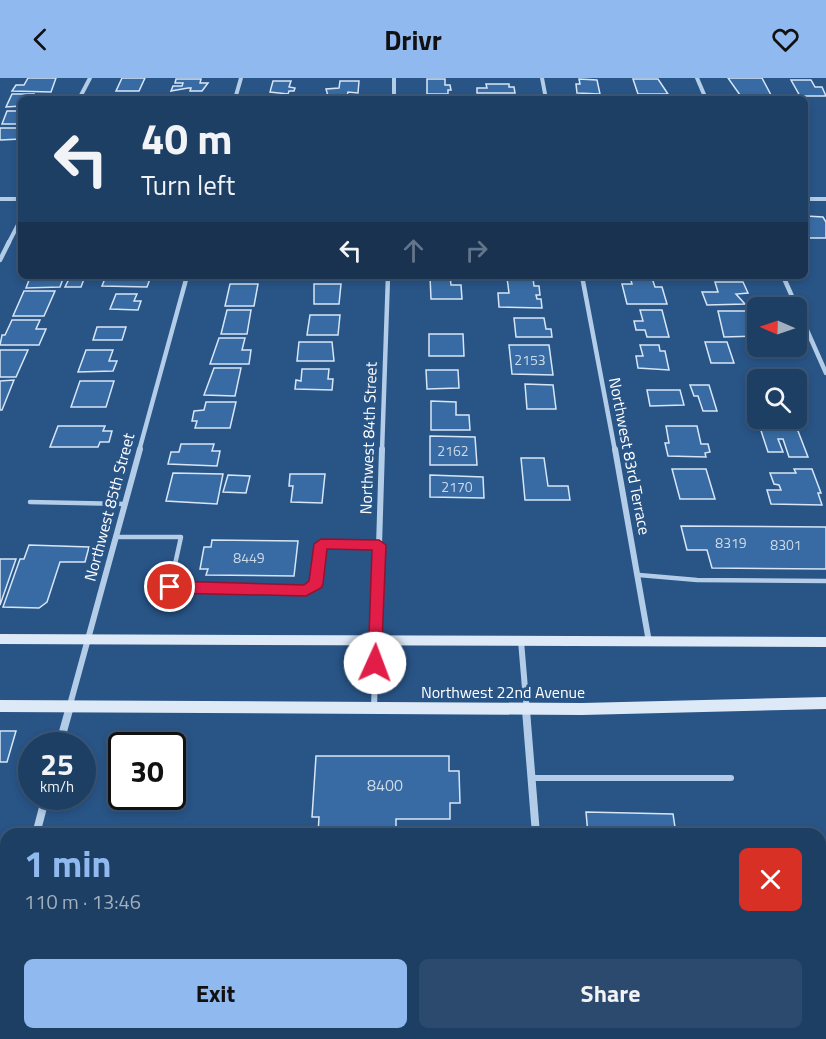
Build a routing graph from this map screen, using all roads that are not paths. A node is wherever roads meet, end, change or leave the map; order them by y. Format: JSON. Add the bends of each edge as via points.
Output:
{"nodes":[{"id":1,"x":90,"y":78,"type":"edge"},
{"id":2,"x":241,"y":78,"type":"edge"},
{"id":3,"x":394,"y":78,"type":"edge"},
{"id":4,"x":542,"y":78,"type":"edge"},
{"id":5,"x":697,"y":78,"type":"edge"},
{"id":6,"x":81,"y":96,"type":"edge"},
{"id":7,"x":236,"y":96,"type":"edge"},
{"id":8,"x":394,"y":96,"type":"edge"},
{"id":9,"x":545,"y":96,"type":"edge"},
{"id":10,"x":705,"y":96,"type":"edge"},
{"id":11,"x":0,"y":199,"type":"edge"},
{"id":12,"x":18,"y":199,"type":"edge"},
{"id":13,"x":808,"y":199,"type":"edge"},
{"id":14,"x":826,"y":199,"type":"edge"},
{"id":15,"x":18,"y":225,"type":"edge"},
{"id":16,"x":0,"y":260,"type":"edge"},
{"id":17,"x":186,"y":279,"type":"edge"},
{"id":18,"x":388,"y":279,"type":"edge"},
{"id":19,"x":583,"y":279,"type":"edge"},
{"id":20,"x":784,"y":279,"type":"edge"},
{"id":21,"x":826,"y":373,"type":"edge"},
{"id":22,"x":30,"y":502,"type":"dead end"},
{"id":23,"x":125,"y":504,"type":"junction"},
{"id":24,"x":116,"y":537,"type":"junction"},
{"id":25,"x":379,"y":545,"type":"junction"},
{"id":26,"x":639,"y":575,"type":"junction"},
{"id":27,"x":826,"y":581,"type":"edge"},
{"id":28,"x":0,"y":639,"type":"edge"},
{"id":29,"x":88,"y":640,"type":"junction"},
{"id":30,"x":376,"y":641,"type":"junction"},
{"id":31,"x":521,"y":641,"type":"junction"},
{"id":32,"x":649,"y":642,"type":"junction"},
{"id":33,"x":826,"y":642,"type":"edge"},
{"id":34,"x":826,"y":703,"type":"edge"},
{"id":35,"x":0,"y":706,"type":"edge"},
{"id":36,"x":70,"y":707,"type":"junction"},
{"id":37,"x":374,"y":708,"type":"junction"},
{"id":38,"x":526,"y":709,"type":"junction"},
{"id":39,"x":63,"y":732,"type":"edge"},
{"id":40,"x":531,"y":778,"type":"junction"},
{"id":41,"x":731,"y":778,"type":"dead end"},
{"id":42,"x":42,"y":810,"type":"edge"},
{"id":43,"x":38,"y":828,"type":"edge"},
{"id":44,"x":535,"y":828,"type":"edge"}],
"edges":[{"from":1,"to":6,"type":"street"},
{"from":2,"to":7,"type":"street"},
{"from":3,"to":8,"type":"street"},
{"from":4,"to":9,"type":"street"},
{"from":5,"to":10,"type":"street"},
{"from":11,"to":12,"type":"street"},
{"from":13,"to":14,"type":"street"},
{"from":15,"to":16,"type":"street"},
{"from":17,"to":23,"type":"street","name":"Northwest 85th Street"},
{"from":18,"to":25,"type":"street","name":"Northwest 84th Street"},
{"from":19,"to":26,"type":"street","name":"Northwest 83rd Terrace"},
{"from":20,"to":21,"type":"street"},
{"from":22,"to":23,"type":"lane"},
{"from":23,"to":24,"type":"street","name":"Northwest 85th Street"},
{"from":24,"to":25,"type":"lane","via":[[180,537],[170,587],[306,590],[316,584],[321,544]]},
{"from":24,"to":29,"type":"street","name":"Northwest 85th Street"},
{"from":25,"to":30,"type":"street","name":"Northwest 84th Street"},
{"from":26,"to":27,"type":"lane","via":[[697,580]]},
{"from":26,"to":32,"type":"street","name":"Northwest 83rd Terrace"},
{"from":28,"to":29,"type":"main road"},
{"from":29,"to":30,"type":"main road"},
{"from":29,"to":36,"type":"street","name":"Northwest 85th Street"},
{"from":30,"to":31,"type":"main road"},
{"from":30,"to":37,"type":"street","name":"Northwest 84th Street"},
{"from":31,"to":32,"type":"main road"},
{"from":31,"to":38,"type":"street"},
{"from":32,"to":33,"type":"main road"},
{"from":34,"to":38,"type":"main road","name":"Northwest 22nd Avenue"},
{"from":35,"to":36,"type":"main road","name":"Northwest 22nd Avenue"},
{"from":36,"to":37,"type":"main road","name":"Northwest 22nd Avenue"},
{"from":36,"to":39,"type":"street","name":"Northwest 85th Street"},
{"from":37,"to":38,"type":"main road","name":"Northwest 22nd Avenue"},
{"from":38,"to":40,"type":"street"},
{"from":40,"to":41,"type":"lane"},
{"from":40,"to":44,"type":"street"},
{"from":42,"to":43,"type":"street"}]}
